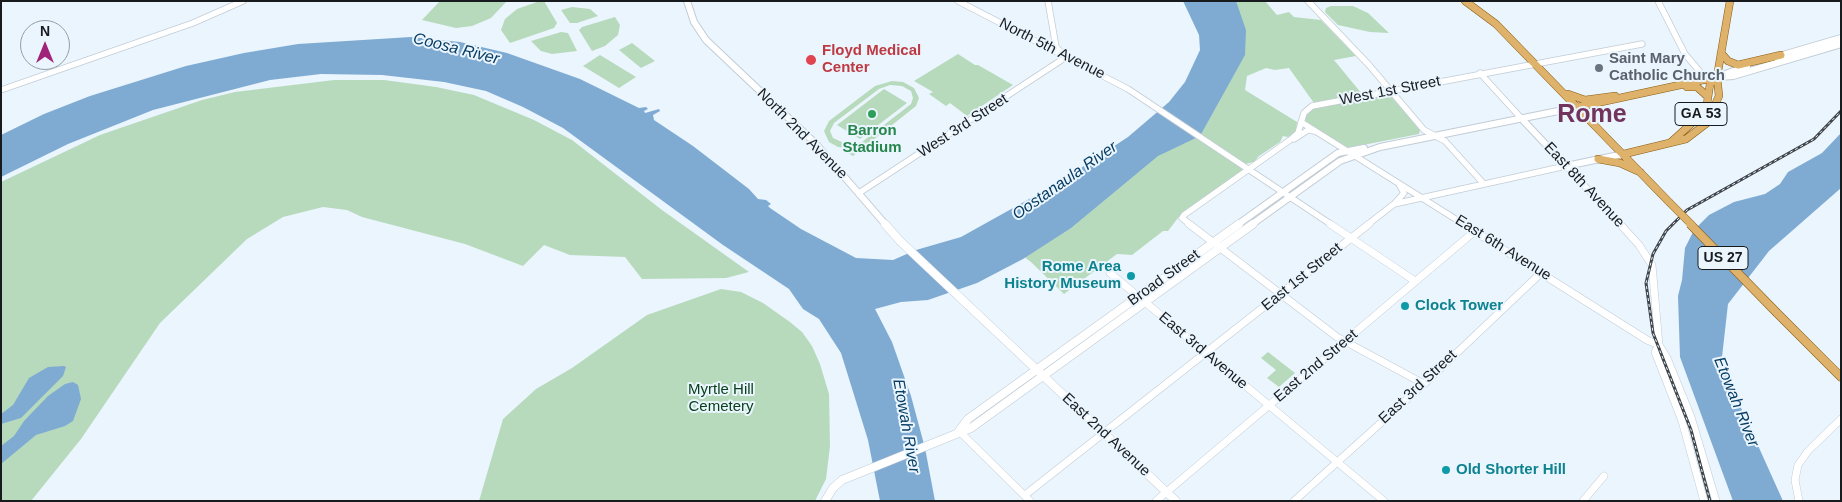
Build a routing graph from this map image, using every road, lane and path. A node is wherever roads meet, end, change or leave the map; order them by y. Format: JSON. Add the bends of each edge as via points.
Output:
{"nodes":[{"id":1,"x":243,"y":1,"type":"edge"},
{"id":2,"x":687,"y":1,"type":"edge"},
{"id":3,"x":958,"y":1,"type":"edge"},
{"id":4,"x":1048,"y":1,"type":"edge"},
{"id":5,"x":1308,"y":1,"type":"edge"},
{"id":6,"x":1465,"y":1,"type":"edge"},
{"id":7,"x":1658,"y":1,"type":"edge"},
{"id":8,"x":1730,"y":1,"type":"edge"},
{"id":9,"x":1839,"y":41,"type":"edge"},
{"id":10,"x":1642,"y":44,"type":"dead end"},
{"id":11,"x":1721,"y":53,"type":"junction"},
{"id":12,"x":1781,"y":55,"type":"junction"},
{"id":13,"x":1066,"y":57,"type":"junction"},
{"id":14,"x":1536,"y":63,"type":"junction"},
{"id":15,"x":1480,"y":73,"type":"junction"},
{"id":16,"x":1717,"y":77,"type":"junction"},
{"id":17,"x":1706,"y":79,"type":"junction"},
{"id":18,"x":1678,"y":87,"type":"junction"},
{"id":19,"x":1561,"y":88,"type":"junction"},
{"id":20,"x":1,"y":90,"type":"edge"},
{"id":21,"x":1390,"y":90,"type":"junction"},
{"id":22,"x":1707,"y":96,"type":"junction"},
{"id":23,"x":1627,"y":97,"type":"junction"},
{"id":24,"x":1578,"y":107,"type":"junction"},
{"id":25,"x":1521,"y":118,"type":"junction"},
{"id":26,"x":1301,"y":122,"type":"junction"},
{"id":27,"x":1315,"y":131,"type":"junction"},
{"id":28,"x":1436,"y":136,"type":"junction"},
{"id":29,"x":1290,"y":140,"type":"junction"},
{"id":30,"x":1671,"y":142,"type":"junction"},
{"id":31,"x":1380,"y":147,"type":"junction"},
{"id":32,"x":1347,"y":151,"type":"junction"},
{"id":33,"x":1624,"y":154,"type":"junction"},
{"id":34,"x":1354,"y":156,"type":"junction"},
{"id":35,"x":1598,"y":159,"type":"junction"},
{"id":36,"x":1566,"y":166,"type":"junction"},
{"id":37,"x":1248,"y":170,"type":"junction"},
{"id":38,"x":1642,"y":172,"type":"junction"},
{"id":39,"x":1389,"y":177,"type":"junction"},
{"id":40,"x":1484,"y":184,"type":"junction"},
{"id":41,"x":859,"y":193,"type":"junction"},
{"id":42,"x":1283,"y":193,"type":"junction"},
{"id":43,"x":1290,"y":197,"type":"junction"},
{"id":44,"x":1422,"y":198,"type":"junction"},
{"id":45,"x":1394,"y":204,"type":"junction"},
{"id":46,"x":1476,"y":231,"type":"junction"},
{"id":47,"x":1351,"y":238,"type":"junction"},
{"id":48,"x":1212,"y":243,"type":"junction"},
{"id":49,"x":1219,"y":249,"type":"junction"},
{"id":50,"x":1541,"y":272,"type":"junction"},
{"id":51,"x":1110,"y":273,"type":"dead end"},
{"id":52,"x":1415,"y":281,"type":"junction"},
{"id":53,"x":1280,"y":296,"type":"junction"},
{"id":54,"x":1137,"y":297,"type":"junction"},
{"id":55,"x":1144,"y":303,"type":"junction"},
{"id":56,"x":971,"y":308,"type":"joint"},
{"id":57,"x":1344,"y":342,"type":"junction"},
{"id":58,"x":1658,"y":345,"type":"junction"},
{"id":59,"x":1205,"y":352,"type":"junction"},
{"id":60,"x":1036,"y":370,"type":"junction"},
{"id":61,"x":1043,"y":376,"type":"junction"},
{"id":62,"x":1841,"y":377,"type":"edge"},
{"id":63,"x":1424,"y":384,"type":"junction"},
{"id":64,"x":1269,"y":405,"type":"junction"},
{"id":65,"x":1841,"y":419,"type":"edge"},
{"id":66,"x":959,"y":431,"type":"junction"},
{"id":67,"x":1103,"y":432,"type":"junction"},
{"id":68,"x":1337,"y":462,"type":"junction"},
{"id":69,"x":1604,"y":476,"type":"dead end"},
{"id":70,"x":1167,"y":492,"type":"junction"},
{"id":71,"x":1027,"y":498,"type":"edge"},
{"id":72,"x":826,"y":501,"type":"edge"},
{"id":73,"x":1156,"y":501,"type":"edge"},
{"id":74,"x":1176,"y":501,"type":"edge"},
{"id":75,"x":1294,"y":501,"type":"edge"},
{"id":76,"x":1384,"y":501,"type":"edge"},
{"id":77,"x":1583,"y":501,"type":"edge"},
{"id":78,"x":1704,"y":501,"type":"edge"},
{"id":79,"x":1716,"y":501,"type":"edge"},
{"id":80,"x":1799,"y":501,"type":"edge"}],
"edges":[{"from":1,"to":20,"type":"street","via":[[194,23]]},
{"from":2,"to":41,"type":"main road","name":"North 2nd Avenue","via":[[691,15],[706,40],[816,144]]},
{"from":3,"to":13,"type":"street","name":"North 5th Avenue"},
{"from":4,"to":13,"type":"street","via":[[1056,47]]},
{"from":5,"to":21,"type":"street"},
{"from":6,"to":14,"type":"main road","number":"US 27","via":[[1496,24]]},
{"from":7,"to":17,"type":"street","via":[[1685,54]]},
{"from":8,"to":11,"type":"main road","number":"GA 53"},
{"from":9,"to":12,"type":"main road"},
{"from":9,"to":16,"type":"main road","via":[[1733,76]]},
{"from":10,"to":14,"type":"street","name":"West 1st Street"},
{"from":11,"to":12,"type":"main road","via":[[1728,62],[1738,65]]},
{"from":11,"to":16,"type":"main road","number":"GA 53"},
{"from":12,"to":16,"type":"main road"},
{"from":13,"to":37,"type":"street","name":"North 5th Avenue","via":[[1145,100]]},
{"from":13,"to":41,"type":"street","name":"West 3rd Street"},
{"from":14,"to":15,"type":"street","name":"West 1st Street"},
{"from":14,"to":19,"type":"main road","number":"US 27"},
{"from":15,"to":21,"type":"street","name":"West 1st Street"},
{"from":15,"to":25,"type":"street"},
{"from":16,"to":17,"type":"main road","name":"Broad Street"},
{"from":16,"to":22,"type":"main road","number":"GA 53","via":[[1710,84]]},
{"from":16,"to":30,"type":"main road","number":"GA 53","via":[[1718,96],[1707,123],[1695,134]]},
{"from":17,"to":18,"type":"main road","name":"Broad Street"},
{"from":18,"to":22,"type":"main road","via":[[1697,87]]},
{"from":18,"to":23,"type":"main road","name":"Broad Street"},
{"from":19,"to":23,"type":"main road","via":[[1585,100]]},
{"from":19,"to":24,"type":"main road","number":"US 27"},
{"from":21,"to":26,"type":"street","name":"West 1st Street","via":[[1312,106],[1305,110]]},
{"from":21,"to":28,"type":"street","via":[[1424,130]]},
{"from":22,"to":30,"type":"main road","number":"GA 53","via":[[1707,104],[1698,119]]},
{"from":23,"to":24,"type":"main road","name":"Broad Street"},
{"from":24,"to":25,"type":"main road","name":"Broad Street"},
{"from":24,"to":33,"type":"main road","number":"US 27"},
{"from":25,"to":28,"type":"main road","name":"Broad Street"},
{"from":25,"to":36,"type":"main road","name":"East 8th Avenue"},
{"from":26,"to":27,"type":"street","name":"East 6th Avenue"},
{"from":26,"to":29,"type":"street","name":"West 1st Street","via":[[1298,133]]},
{"from":27,"to":29,"type":"street","via":[[1308,130]]},
{"from":27,"to":32,"type":"street","name":"East 6th Avenue"},
{"from":28,"to":31,"type":"main road","name":"Broad Street"},
{"from":28,"to":40,"type":"street","via":[[1445,141]]},
{"from":29,"to":37,"type":"street","name":"West 1st Street"},
{"from":30,"to":33,"type":"main road","number":"GA 53"},
{"from":31,"to":32,"type":"main road","name":"Broad Street"},
{"from":31,"to":34,"type":"main road","name":"Broad Street"},
{"from":32,"to":34,"type":"street","name":"East 6th Avenue"},
{"from":32,"to":42,"type":"main road","name":"Broad Street","via":[[1338,153]]},
{"from":33,"to":35,"type":"main road","name":"East 1st Street"},
{"from":33,"to":38,"type":"main road","number":"US 27"},
{"from":34,"to":39,"type":"street","name":"East 6th Avenue"},
{"from":34,"to":43,"type":"main road","name":"Broad Street","via":[[1340,161]]},
{"from":35,"to":36,"type":"main road","name":"East 1st Street"},
{"from":35,"to":38,"type":"main road"},
{"from":36,"to":40,"type":"street","name":"East 1st Street"},
{"from":36,"to":58,"type":"street","name":"East 8th Avenue","via":[[1646,253],[1653,270]]},
{"from":37,"to":42,"type":"street","name":"North 5th Avenue"},
{"from":37,"to":48,"type":"street","name":"West 1st Street","via":[[1182,218]]},
{"from":38,"to":62,"type":"main road","number":"US 27","bridge":true},
{"from":39,"to":44,"type":"street","name":"East 6th Avenue"},
{"from":39,"to":45,"type":"street","via":[[1405,192]]},
{"from":40,"to":44,"type":"street","name":"East 1st Street"},
{"from":41,"to":56,"type":"main road","name":"North 2nd Avenue","via":[[900,241]]},
{"from":42,"to":43,"type":"street","name":"North 5th Avenue"},
{"from":42,"to":48,"type":"main road","name":"Broad Street"},
{"from":43,"to":47,"type":"street","name":"North 5th Avenue"},
{"from":43,"to":49,"type":"main road","name":"Broad Street"},
{"from":44,"to":45,"type":"street","name":"East 1st Street"},
{"from":44,"to":46,"type":"street","name":"East 6th Avenue"},
{"from":45,"to":47,"type":"street","name":"East 1st Street"},
{"from":46,"to":50,"type":"street","name":"East 6th Avenue"},
{"from":46,"to":52,"type":"street","name":"East 2nd Street"},
{"from":47,"to":52,"type":"street","name":"North 5th Avenue"},
{"from":47,"to":53,"type":"street","name":"East 1st Street"},
{"from":48,"to":49,"type":"street"},
{"from":48,"to":54,"type":"main road","name":"Broad Street"},
{"from":49,"to":53,"type":"street"},
{"from":49,"to":55,"type":"main road","name":"Broad Street"},
{"from":50,"to":58,"type":"street","name":"East 6th Avenue"},
{"from":50,"to":63,"type":"street","name":"East 3rd Street"},
{"from":51,"to":54,"type":"street","name":"East 3rd Avenue"},
{"from":52,"to":57,"type":"street","name":"East 2nd Street"},
{"from":53,"to":57,"type":"street"},
{"from":53,"to":59,"type":"street","name":"East 1st Street"},
{"from":54,"to":55,"type":"street","name":"East 3rd Avenue"},
{"from":54,"to":60,"type":"main road","name":"Broad Street"},
{"from":55,"to":59,"type":"street","name":"East 3rd Avenue"},
{"from":55,"to":61,"type":"main road","name":"Broad Street"},
{"from":56,"to":60,"type":"main road","name":"East 2nd Avenue"},
{"from":57,"to":63,"type":"street"},
{"from":57,"to":64,"type":"street","name":"East 2nd Street"},
{"from":58,"to":78,"type":"street","via":[[1656,352],[1682,421]]},
{"from":58,"to":79,"type":"street","via":[[1667,358],[1688,409]]},
{"from":59,"to":64,"type":"street","name":"East 3rd Avenue"},
{"from":59,"to":67,"type":"street","name":"East 1st Street"},
{"from":60,"to":61,"type":"main road","name":"East 2nd Avenue"},
{"from":60,"to":66,"type":"main road","name":"Broad Street","via":[[968,419]]},
{"from":61,"to":66,"type":"main road","name":"Broad Street","via":[[971,428]]},
{"from":61,"to":67,"type":"main road","name":"East 2nd Avenue"},
{"from":63,"to":68,"type":"street","name":"East 3rd Street"},
{"from":64,"to":68,"type":"street","name":"East 3rd Avenue"},
{"from":64,"to":70,"type":"street","name":"East 2nd Street"},
{"from":65,"to":80,"type":"street","via":[[1798,464],[1795,480]]},
{"from":66,"to":71,"type":"street"},
{"from":66,"to":72,"type":"main road","name":"Broad Street","via":[[838,483]]},
{"from":67,"to":70,"type":"main road","name":"East 2nd Avenue"},
{"from":67,"to":71,"type":"street","name":"East 1st Street"},
{"from":68,"to":75,"type":"street","name":"East 3rd Street"},
{"from":68,"to":76,"type":"street","name":"East 3rd Avenue"},
{"from":69,"to":77,"type":"street"},
{"from":70,"to":73,"type":"street","name":"East 2nd Street"},
{"from":70,"to":74,"type":"main road","name":"East 2nd Avenue"}]}
